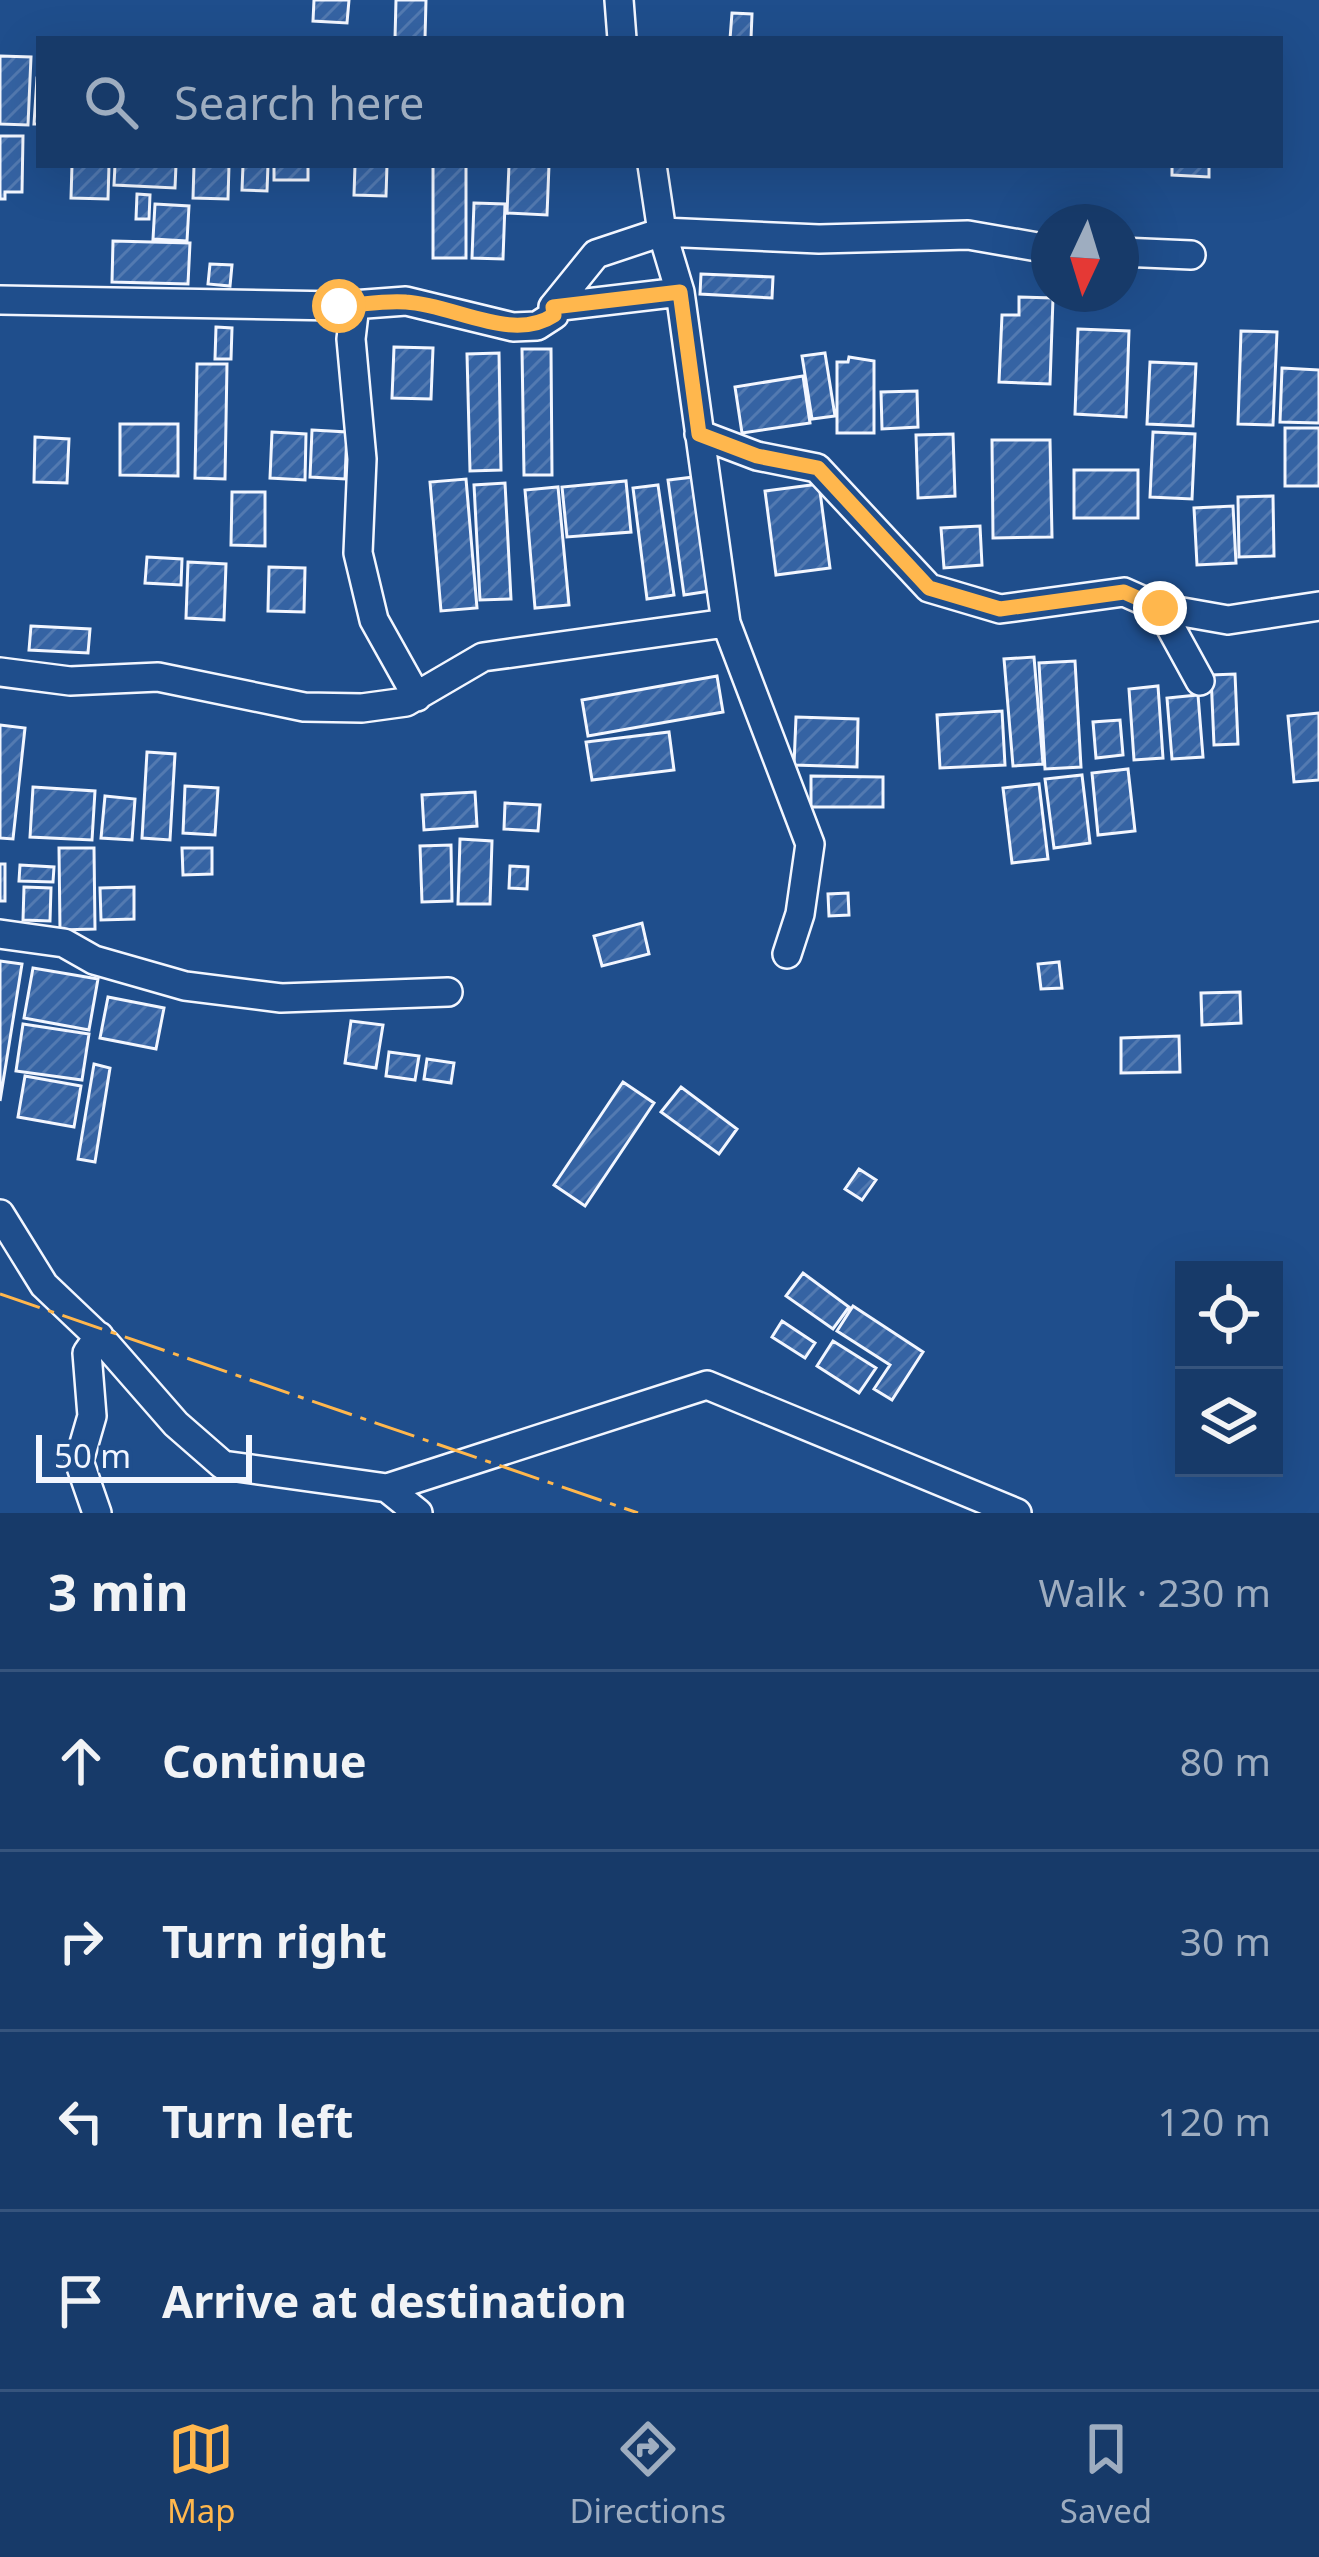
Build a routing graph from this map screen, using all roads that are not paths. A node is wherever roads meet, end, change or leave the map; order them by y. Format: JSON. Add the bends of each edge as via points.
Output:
{"nodes":[{"id":1,"x":619,"y":0,"type":"edge"},
{"id":2,"x":622,"y":36,"type":"edge"},
{"id":3,"x":652,"y":168,"type":"edge"},
{"id":4,"x":662,"y":232,"type":"junction"},
{"id":5,"x":1031,"y":246,"type":"edge"},
{"id":6,"x":1139,"y":253,"type":"edge"},
{"id":7,"x":1191,"y":255,"type":"dead end"},
{"id":8,"x":680,"y":292,"type":"junction"},
{"id":9,"x":0,"y":300,"type":"edge"},
{"id":10,"x":355,"y":305,"type":"junction"},
{"id":11,"x":553,"y":307,"type":"junction"},
{"id":12,"x":699,"y":434,"type":"junction"},
{"id":13,"x":1319,"y":606,"type":"edge"},
{"id":14,"x":1160,"y":608,"type":"junction"},
{"id":15,"x":726,"y":623,"type":"junction"},
{"id":16,"x":0,"y":672,"type":"edge"},
{"id":17,"x":1200,"y":681,"type":"dead end"},
{"id":18,"x":417,"y":697,"type":"junction"},
{"id":19,"x":0,"y":934,"type":"edge"},
{"id":20,"x":787,"y":954,"type":"dead end"},
{"id":21,"x":448,"y":992,"type":"dead end"},
{"id":22,"x":0,"y":1214,"type":"edge"},
{"id":23,"x":99,"y":1336,"type":"junction"},
{"id":24,"x":387,"y":1488,"type":"junction"},
{"id":25,"x":97,"y":1513,"type":"edge"},
{"id":26,"x":418,"y":1513,"type":"edge"},
{"id":27,"x":1017,"y":1513,"type":"edge"}],
"edges":[{"from":1,"to":2,"type":"street"},
{"from":3,"to":4,"type":"street"},
{"from":4,"to":5,"type":"street","via":[[968,236]]},
{"from":4,"to":8,"type":"street"},
{"from":4,"to":11,"type":"street","via":[[596,254]]},
{"from":6,"to":7,"type":"street"},
{"from":8,"to":11,"type":"street"},
{"from":8,"to":12,"type":"street"},
{"from":9,"to":10,"type":"street"},
{"from":10,"to":11,"type":"street","via":[[406,302],[513,327],[537,326]]},
{"from":10,"to":18,"type":"street","via":[[358,553],[374,620]]},
{"from":12,"to":14,"type":"street","via":[[818,468],[929,588],[1000,609],[1124,592]]},
{"from":12,"to":15,"type":"street"},
{"from":13,"to":14,"type":"street","via":[[1228,620]]},
{"from":14,"to":17,"type":"street"},
{"from":15,"to":18,"type":"street","via":[[503,652]]},
{"from":15,"to":20,"type":"street","via":[[810,844]]},
{"from":16,"to":18,"type":"street","via":[[70,681],[158,677],[304,707],[362,708]]},
{"from":19,"to":21,"type":"street","via":[[64,943],[185,986],[281,998]]},
{"from":22,"to":23,"type":"street","via":[[44,1285]]},
{"from":23,"to":24,"type":"street","via":[[223,1465]]},
{"from":23,"to":25,"type":"street","via":[[87,1353],[92,1416],[80,1461]]},
{"from":24,"to":26,"type":"street"},
{"from":24,"to":27,"type":"street","via":[[707,1385]]}]}
